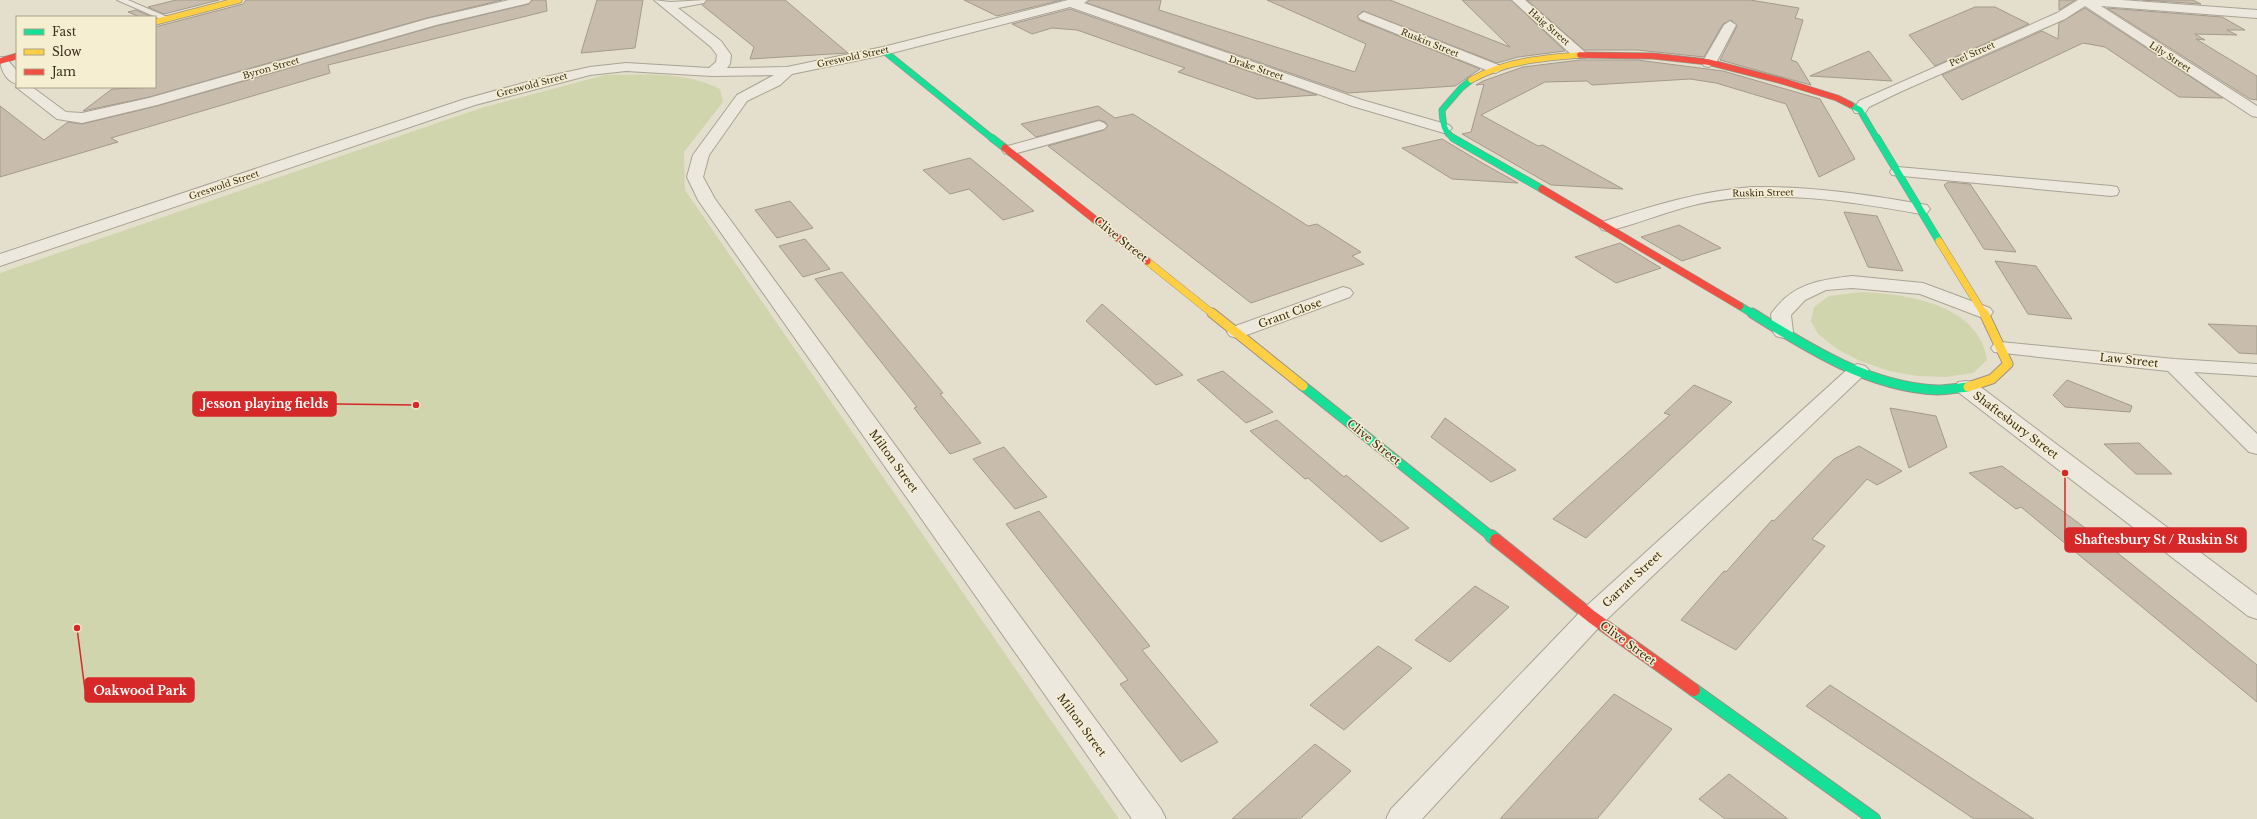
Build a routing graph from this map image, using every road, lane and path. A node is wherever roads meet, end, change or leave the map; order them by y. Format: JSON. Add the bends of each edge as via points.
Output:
{"nodes":[{"id":1,"x":121,"y":0,"type":"edge"},
{"id":2,"x":240,"y":0,"type":"edge"},
{"id":3,"x":525,"y":0,"type":"edge"},
{"id":4,"x":700,"y":0,"type":"edge"},
{"id":5,"x":1518,"y":0,"type":"edge"},
{"id":6,"x":2081,"y":0,"type":"edge"},
{"id":7,"x":1076,"y":1,"type":"edge"},
{"id":8,"x":663,"y":3,"type":"edge"},
{"id":9,"x":2257,"y":14,"type":"edge"},
{"id":10,"x":1364,"y":16,"type":"dead end"},
{"id":11,"x":168,"y":19,"type":"junction"},
{"id":12,"x":156,"y":22,"type":"edge"},
{"id":13,"x":1730,"y":25,"type":"dead end"},
{"id":14,"x":884,"y":51,"type":"junction"},
{"id":15,"x":1580,"y":55,"type":"junction"},
{"id":16,"x":16,"y":56,"type":"edge"},
{"id":17,"x":0,"y":61,"type":"edge"},
{"id":18,"x":1709,"y":64,"type":"junction"},
{"id":19,"x":1496,"y":69,"type":"junction"},
{"id":20,"x":787,"y":71,"type":"junction"},
{"id":21,"x":712,"y":72,"type":"junction"},
{"id":22,"x":748,"y":73,"type":"junction"},
{"id":23,"x":16,"y":79,"type":"edge"},
{"id":24,"x":24,"y":88,"type":"edge"},
{"id":25,"x":733,"y":90,"type":"junction"},
{"id":26,"x":1860,"y":110,"type":"junction"},
{"id":27,"x":2257,"y":113,"type":"edge"},
{"id":28,"x":1099,"y":126,"type":"dead end"},
{"id":29,"x":1444,"y":128,"type":"junction"},
{"id":30,"x":1010,"y":150,"type":"junction"},
{"id":31,"x":1898,"y":172,"type":"junction"},
{"id":32,"x":2111,"y":191,"type":"dead end"},
{"id":33,"x":1921,"y":209,"type":"junction"},
{"id":34,"x":1608,"y":226,"type":"junction"},
{"id":35,"x":0,"y":260,"type":"edge"},
{"id":36,"x":1344,"y":293,"type":"dead end"},
{"id":37,"x":1983,"y":312,"type":"junction"},
{"id":38,"x":1237,"y":332,"type":"junction"},
{"id":39,"x":1783,"y":332,"type":"junction"},
{"id":40,"x":2001,"y":348,"type":"junction"},
{"id":41,"x":2174,"y":365,"type":"junction"},
{"id":42,"x":1858,"y":370,"type":"junction"},
{"id":43,"x":2257,"y":370,"type":"edge"},
{"id":44,"x":1966,"y":387,"type":"junction"},
{"id":45,"x":2257,"y":447,"type":"edge"},
{"id":46,"x":2257,"y":609,"type":"edge"},
{"id":47,"x":1592,"y":617,"type":"junction"},
{"id":48,"x":1150,"y":819,"type":"edge"},
{"id":49,"x":1402,"y":819,"type":"edge"},
{"id":50,"x":1874,"y":819,"type":"edge"}],
"edges":[{"from":1,"to":11,"type":"lane"},
{"from":2,"to":11,"type":"street"},
{"from":3,"to":24,"type":"street","name":"Byron Street","via":[[432,22],[152,102],[82,118],[62,116]]},
{"from":4,"to":8,"type":"street"},
{"from":5,"to":15,"type":"street","name":"Haig Street"},
{"from":6,"to":9,"type":"street"},
{"from":6,"to":26,"type":"street","name":"Peel Street","via":[[2061,16],[1896,89],[1864,104]]},
{"from":6,"to":27,"type":"street","name":"Lily Street"},
{"from":7,"to":14,"type":"street","name":"Greswold Street"},
{"from":7,"to":29,"type":"street","name":"Drake Street","via":[[1357,103]]},
{"from":8,"to":21,"type":"street","via":[[716,44],[724,55],[723,64]]},
{"from":10,"to":19,"type":"street","name":"Ruskin Street"},
{"from":11,"to":12,"type":"street"},
{"from":13,"to":18,"type":"street"},
{"from":14,"to":20,"type":"street","name":"Greswold Street"},
{"from":14,"to":30,"type":"street","name":"Clive Street"},
{"from":15,"to":18,"type":"street","via":[[1636,55]]},
{"from":15,"to":19,"type":"street","via":[[1549,57]]},
{"from":16,"to":17,"type":"street"},
{"from":17,"to":23,"type":"street"},
{"from":18,"to":26,"type":"street","via":[[1800,86],[1837,98]]},
{"from":19,"to":29,"type":"street","via":[[1465,84],[1442,110]]},
{"from":20,"to":22,"type":"street","name":"Greswold Street"},
{"from":20,"to":25,"type":"street","name":"Milton Street","via":[[774,82]]},
{"from":21,"to":22,"type":"street","name":"Greswold Street"},
{"from":21,"to":25,"type":"street"},
{"from":21,"to":35,"type":"street","name":"Greswold Street","via":[[653,66],[626,67],[550,80],[470,102]]},
{"from":22,"to":25,"type":"street","name":"Milton Street"},
{"from":25,"to":48,"type":"street","name":"Milton Street","via":[[701,155],[695,177],[707,200]]},
{"from":26,"to":31,"type":"street"},
{"from":28,"to":30,"type":"street"},
{"from":29,"to":34,"type":"street","via":[[1447,134],[1457,140]]},
{"from":30,"to":38,"type":"street","name":"Clive Street"},
{"from":31,"to":32,"type":"street"},
{"from":31,"to":33,"type":"street"},
{"from":33,"to":34,"type":"street","name":"Ruskin Street","via":[[1858,197],[1802,192],[1728,194],[1667,207]]},
{"from":33,"to":37,"type":"street"},
{"from":34,"to":39,"type":"street"},
{"from":36,"to":38,"type":"street","name":"Grant Close"},
{"from":37,"to":39,"type":"street","via":[[1923,289],[1852,282],[1829,284],[1822,285],[1794,300],[1781,314]]},
{"from":37,"to":40,"type":"street"},
{"from":38,"to":47,"type":"street","name":"Clive Street"},
{"from":39,"to":42,"type":"street","via":[[1811,349]]},
{"from":40,"to":41,"type":"street","name":"Law Street"},
{"from":40,"to":44,"type":"street","via":[[2008,364],[1992,379]]},
{"from":41,"to":43,"type":"street","name":"Law Street"},
{"from":41,"to":45,"type":"street"},
{"from":42,"to":44,"type":"street","via":[[1891,382],[1921,388]]},
{"from":42,"to":47,"type":"street","name":"Garratt Street"},
{"from":44,"to":46,"type":"street","name":"Shaftesbury Street"},
{"from":47,"to":49,"type":"street","name":"Garratt Street"},
{"from":47,"to":50,"type":"street","name":"Clive Street"}]}
